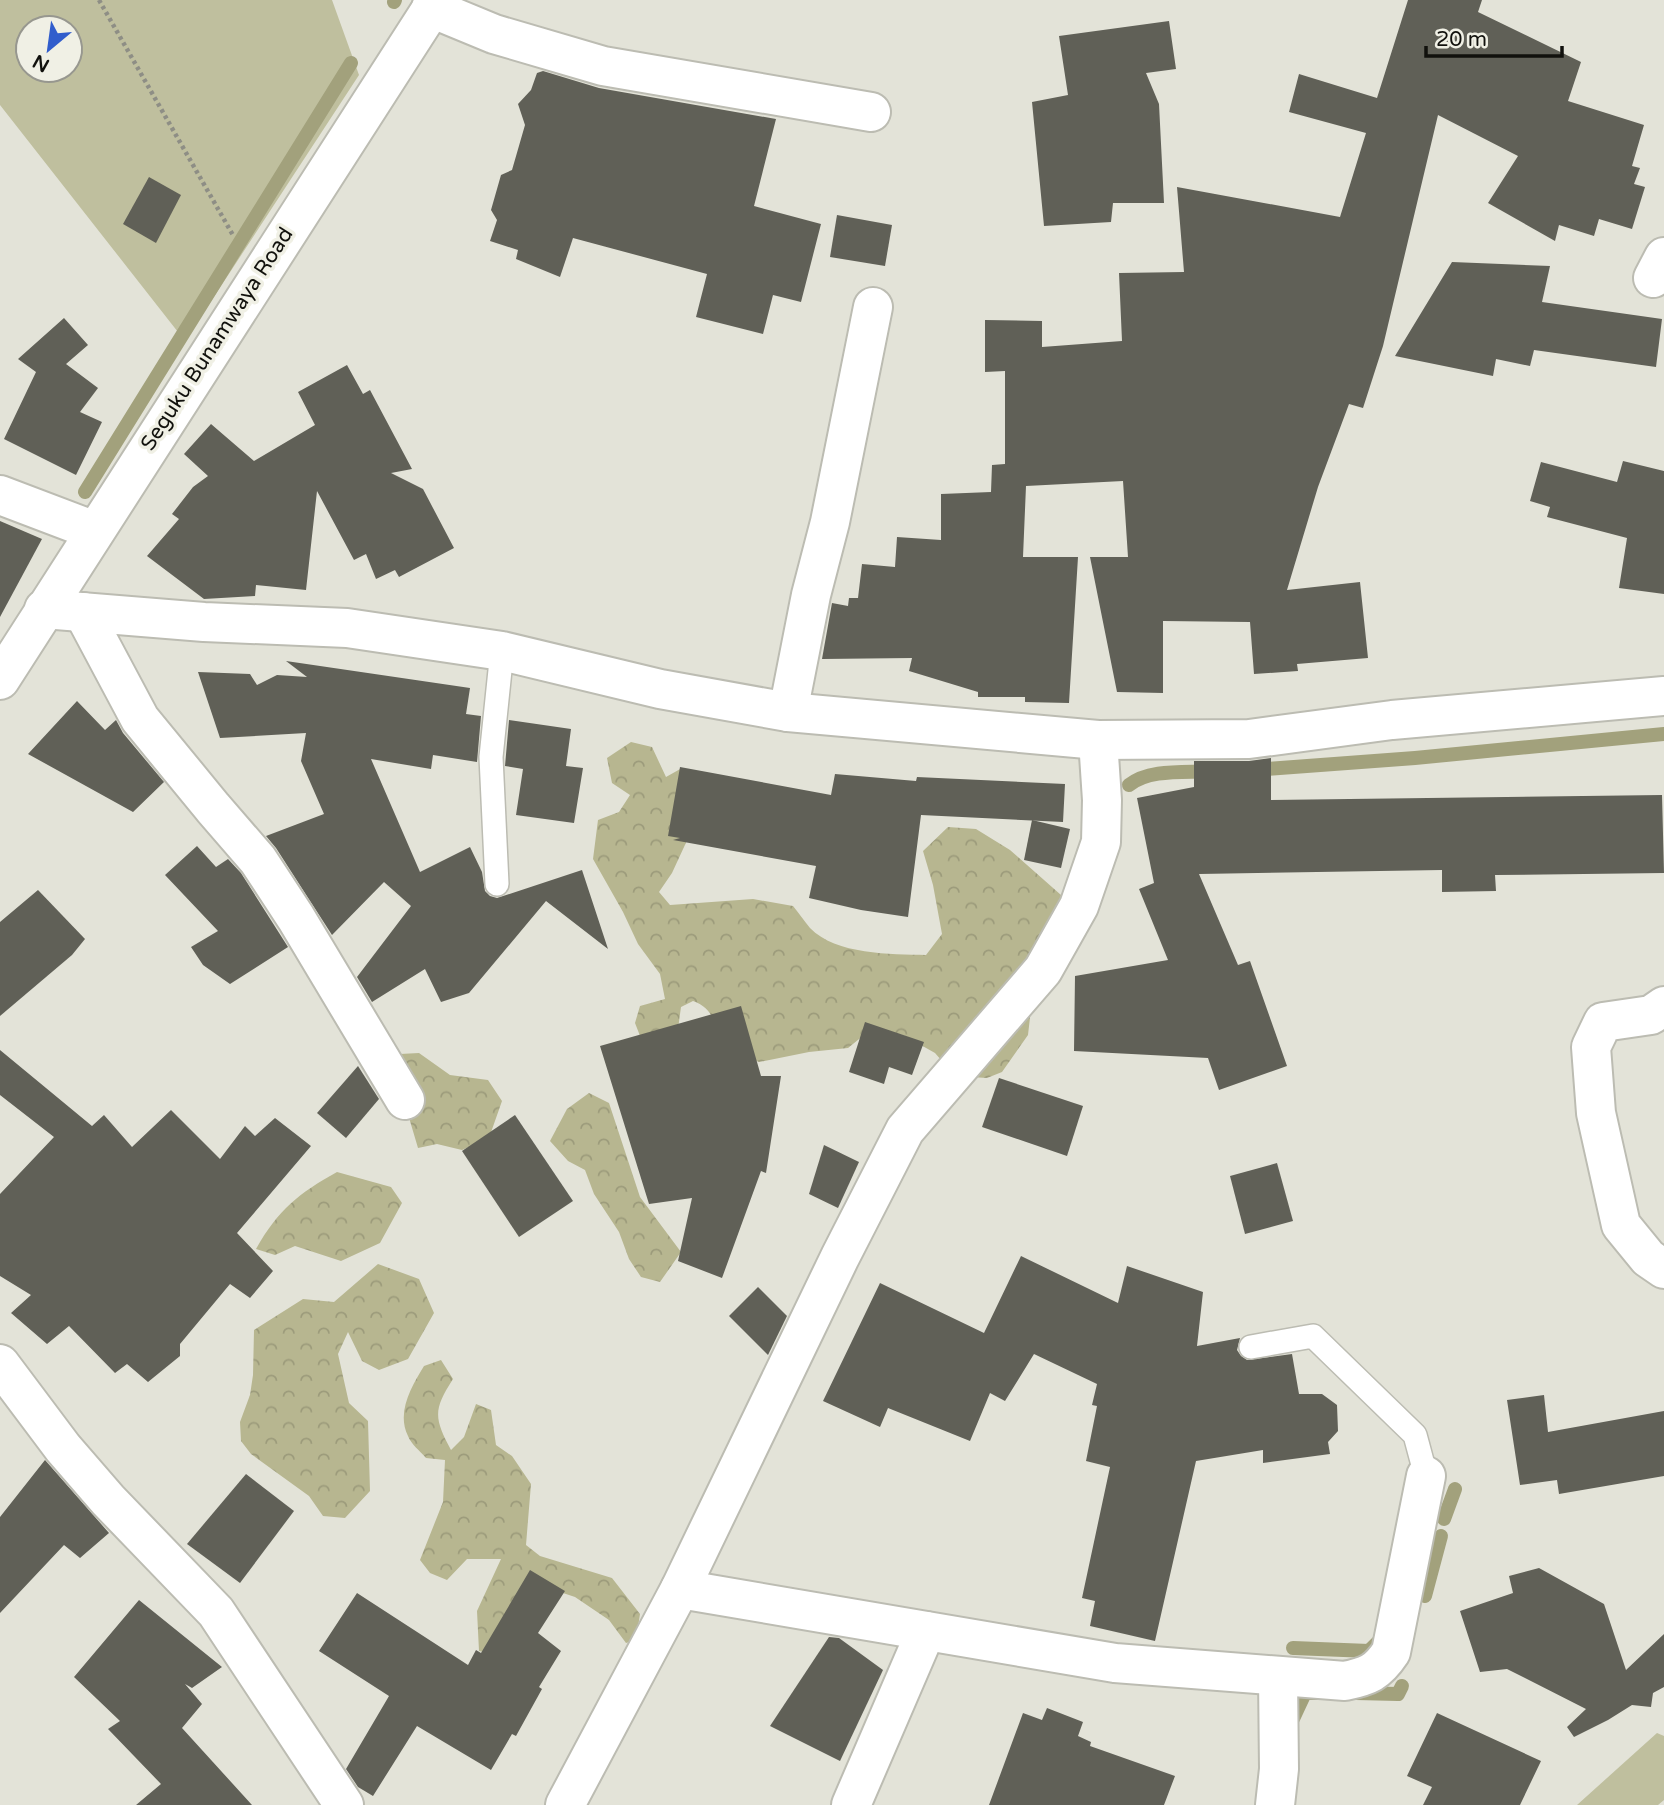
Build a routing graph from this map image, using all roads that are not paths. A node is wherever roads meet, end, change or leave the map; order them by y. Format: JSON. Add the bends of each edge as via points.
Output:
{"nodes":[{"id":1,"x":434,"y":4,"type":"edge"},
{"id":2,"x":871,"y":112,"type":"dead end"},
{"id":3,"x":873,"y":307,"type":"dead end"},
{"id":4,"x":0,"y":495,"type":"edge"},
{"id":5,"x":95,"y":531,"type":"junction"},
{"id":6,"x":44,"y":609,"type":"junction"},
{"id":7,"x":83,"y":612,"type":"junction"},
{"id":8,"x":502,"y":651,"type":"junction"},
{"id":9,"x":0,"y":680,"type":"edge"},
{"id":10,"x":1664,"y":696,"type":"edge"},
{"id":11,"x":788,"y":712,"type":"junction"},
{"id":12,"x":1098,"y":740,"type":"junction"},
{"id":13,"x":497,"y":884,"type":"dead end"},
{"id":14,"x":1664,"y":1006,"type":"edge"},
{"id":15,"x":405,"y":1100,"type":"dead end"},
{"id":16,"x":1664,"y":1269,"type":"edge"},
{"id":17,"x":1251,"y":1347,"type":"dead end"},
{"id":18,"x":0,"y":1364,"type":"edge"},
{"id":19,"x":1426,"y":1476,"type":"joint"},
{"id":20,"x":680,"y":1589,"type":"junction"},
{"id":21,"x":926,"y":1631,"type":"junction"},
{"id":22,"x":1278,"y":1676,"type":"junction"},
{"id":23,"x":344,"y":1805,"type":"edge"},
{"id":24,"x":565,"y":1805,"type":"edge"},
{"id":25,"x":851,"y":1805,"type":"edge"},
{"id":26,"x":1275,"y":1805,"type":"edge"}],
"edges":[{"from":1,"to":2,"type":"street","via":[[494,34],[603,66]]},
{"from":1,"to":5,"type":"street","name":"Seguku Bunamwaya Road"},
{"from":3,"to":11,"type":"street"},
{"from":4,"to":5,"type":"street"},
{"from":5,"to":6,"type":"street","name":"Seguku Bunamwaya Road"},
{"from":6,"to":7,"type":"street"},
{"from":6,"to":9,"type":"street","name":"Seguku Bunamwaya Road"},
{"from":7,"to":8,"type":"street","via":[[347,628]]},
{"from":7,"to":15,"type":"street","via":[[140,719],[258,860]]},
{"from":8,"to":11,"type":"street"},
{"from":8,"to":13,"type":"lane","via":[[491,757]]},
{"from":10,"to":12,"type":"street","via":[[1392,720],[1249,739]]},
{"from":11,"to":12,"type":"street"},
{"from":12,"to":20,"type":"street","via":[[1101,842],[1079,906],[1043,970],[905,1130]]},
{"from":14,"to":16,"type":"street","via":[[1651,1015],[1603,1022],[1591,1047],[1596,1113],[1621,1225],[1648,1258]]},
{"from":17,"to":19,"type":"lane","via":[[1313,1336],[1415,1435]]},
{"from":18,"to":23,"type":"street","via":[[108,1500],[216,1612]]},
{"from":19,"to":22,"type":"street","via":[[1391,1652],[1381,1667],[1365,1677],[1345,1681]]},
{"from":20,"to":21,"type":"street"},
{"from":20,"to":24,"type":"street"},
{"from":21,"to":22,"type":"street","via":[[1115,1663]]},
{"from":21,"to":25,"type":"street"},
{"from":22,"to":26,"type":"street"}]}
